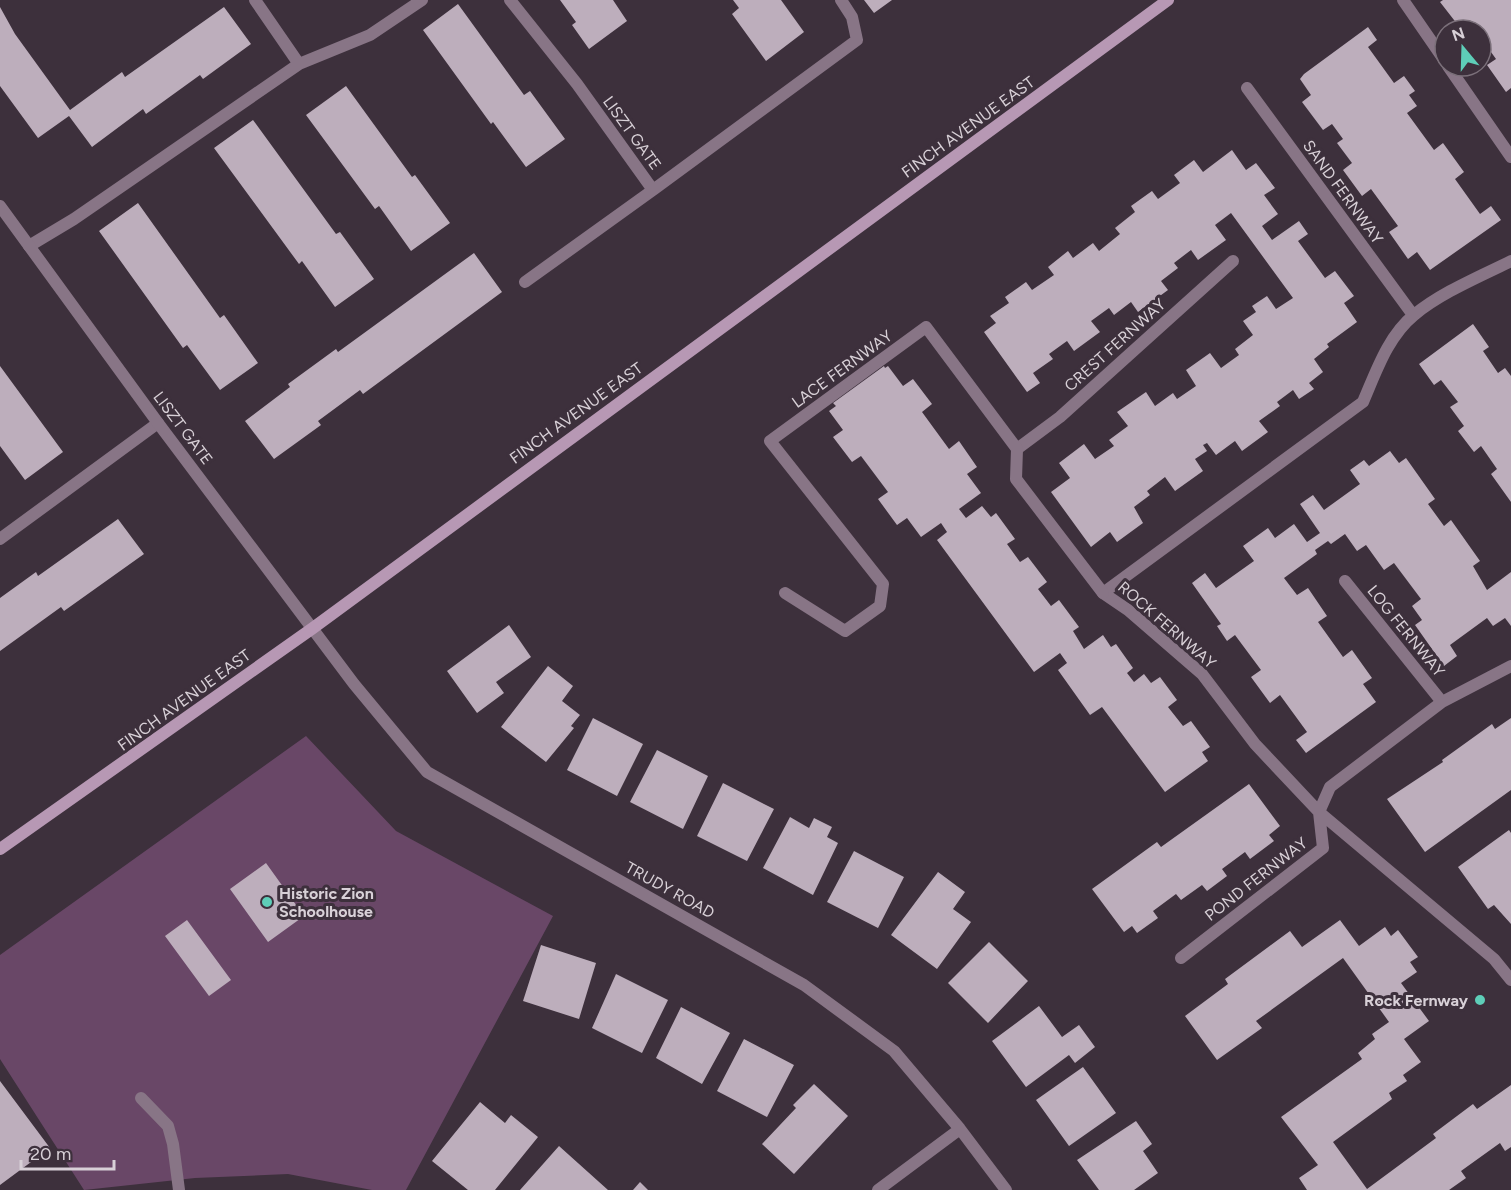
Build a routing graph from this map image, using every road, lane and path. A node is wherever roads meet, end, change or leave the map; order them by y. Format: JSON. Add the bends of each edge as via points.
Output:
{"nodes":[{"id":1,"x":255,"y":0,"type":"edge"},
{"id":2,"x":422,"y":0,"type":"edge"},
{"id":3,"x":510,"y":0,"type":"edge"},
{"id":4,"x":841,"y":0,"type":"edge"},
{"id":5,"x":1168,"y":0,"type":"edge"},
{"id":6,"x":1403,"y":0,"type":"edge"},
{"id":7,"x":1433,"y":44,"type":"edge"},
{"id":8,"x":299,"y":64,"type":"junction"},
{"id":9,"x":1456,"y":78,"type":"edge"},
{"id":10,"x":1247,"y":88,"type":"dead end"},
{"id":11,"x":1511,"y":157,"type":"edge"},
{"id":12,"x":653,"y":190,"type":"junction"},
{"id":13,"x":0,"y":206,"type":"edge"},
{"id":14,"x":29,"y":246,"type":"junction"},
{"id":15,"x":1233,"y":261,"type":"dead end"},
{"id":16,"x":1511,"y":261,"type":"edge"},
{"id":17,"x":525,"y":282,"type":"dead end"},
{"id":18,"x":1413,"y":315,"type":"junction"},
{"id":19,"x":158,"y":423,"type":"junction"},
{"id":20,"x":1017,"y":448,"type":"junction"},
{"id":21,"x":0,"y":539,"type":"edge"},
{"id":22,"x":1345,"y":581,"type":"dead end"},
{"id":23,"x":785,"y":593,"type":"dead end"},
{"id":24,"x":1103,"y":593,"type":"junction"},
{"id":25,"x":312,"y":628,"type":"junction"},
{"id":26,"x":1511,"y":666,"type":"edge"},
{"id":27,"x":1442,"y":702,"type":"junction"},
{"id":28,"x":1319,"y":812,"type":"junction"},
{"id":29,"x":0,"y":849,"type":"edge"},
{"id":30,"x":1180,"y":958,"type":"dead end"},
{"id":31,"x":1511,"y":980,"type":"edge"},
{"id":32,"x":141,"y":1098,"type":"dead end"},
{"id":33,"x":960,"y":1129,"type":"junction"},
{"id":34,"x":178,"y":1190,"type":"edge"},
{"id":35,"x":878,"y":1190,"type":"edge"},
{"id":36,"x":1006,"y":1190,"type":"edge"}],
"edges":[{"from":1,"to":8,"type":"street"},
{"from":2,"to":8,"type":"street","via":[[370,35]]},
{"from":3,"to":12,"type":"street","name":"LISZT GATE","via":[[577,84]]},
{"from":4,"to":12,"type":"street","via":[[852,17],[857,40]]},
{"from":5,"to":25,"type":"main road","name":"FINCH AVENUE EAST"},
{"from":6,"to":7,"type":"street"},
{"from":8,"to":14,"type":"street"},
{"from":9,"to":11,"type":"street"},
{"from":10,"to":18,"type":"street","name":"SAND FERNWAY"},
{"from":12,"to":17,"type":"street","name":"LISZT GATE"},
{"from":13,"to":14,"type":"street","name":"LISZT GATE"},
{"from":14,"to":19,"type":"street","name":"LISZT GATE"},
{"from":15,"to":20,"type":"street","name":"CREST FERNWAY","via":[[1060,417]]},
{"from":16,"to":18,"type":"street","name":"ROCK FERNWAY"},
{"from":18,"to":24,"type":"street","name":"ROCK FERNWAY","via":[[1383,355],[1363,402]]},
{"from":19,"to":21,"type":"street"},
{"from":19,"to":25,"type":"street","name":"LISZT GATE"},
{"from":20,"to":23,"type":"street","name":"LACE FERNWAY","via":[[926,327],[770,441],[884,584],[880,606],[845,631]]},
{"from":20,"to":24,"type":"street","via":[[1016,479]]},
{"from":22,"to":27,"type":"street","name":"LOG FERNWAY"},
{"from":24,"to":28,"type":"street","name":"ROCK FERNWAY","via":[[1202,674],[1254,744]]},
{"from":25,"to":29,"type":"main road","name":"FINCH AVENUE EAST"},
{"from":25,"to":33,"type":"street","name":"TRUDY ROAD","via":[[427,772],[804,985],[894,1052]]},
{"from":26,"to":27,"type":"street"},
{"from":27,"to":28,"type":"street","via":[[1330,786]]},
{"from":28,"to":30,"type":"street","name":"POND FERNWAY","via":[[1323,848]]},
{"from":28,"to":31,"type":"street","name":"ROCK FERNWAY","via":[[1494,959]]},
{"from":32,"to":34,"type":"street","via":[[168,1126],[174,1144]]},
{"from":33,"to":35,"type":"street"},
{"from":33,"to":36,"type":"street","name":"TRUDY ROAD"}]}
